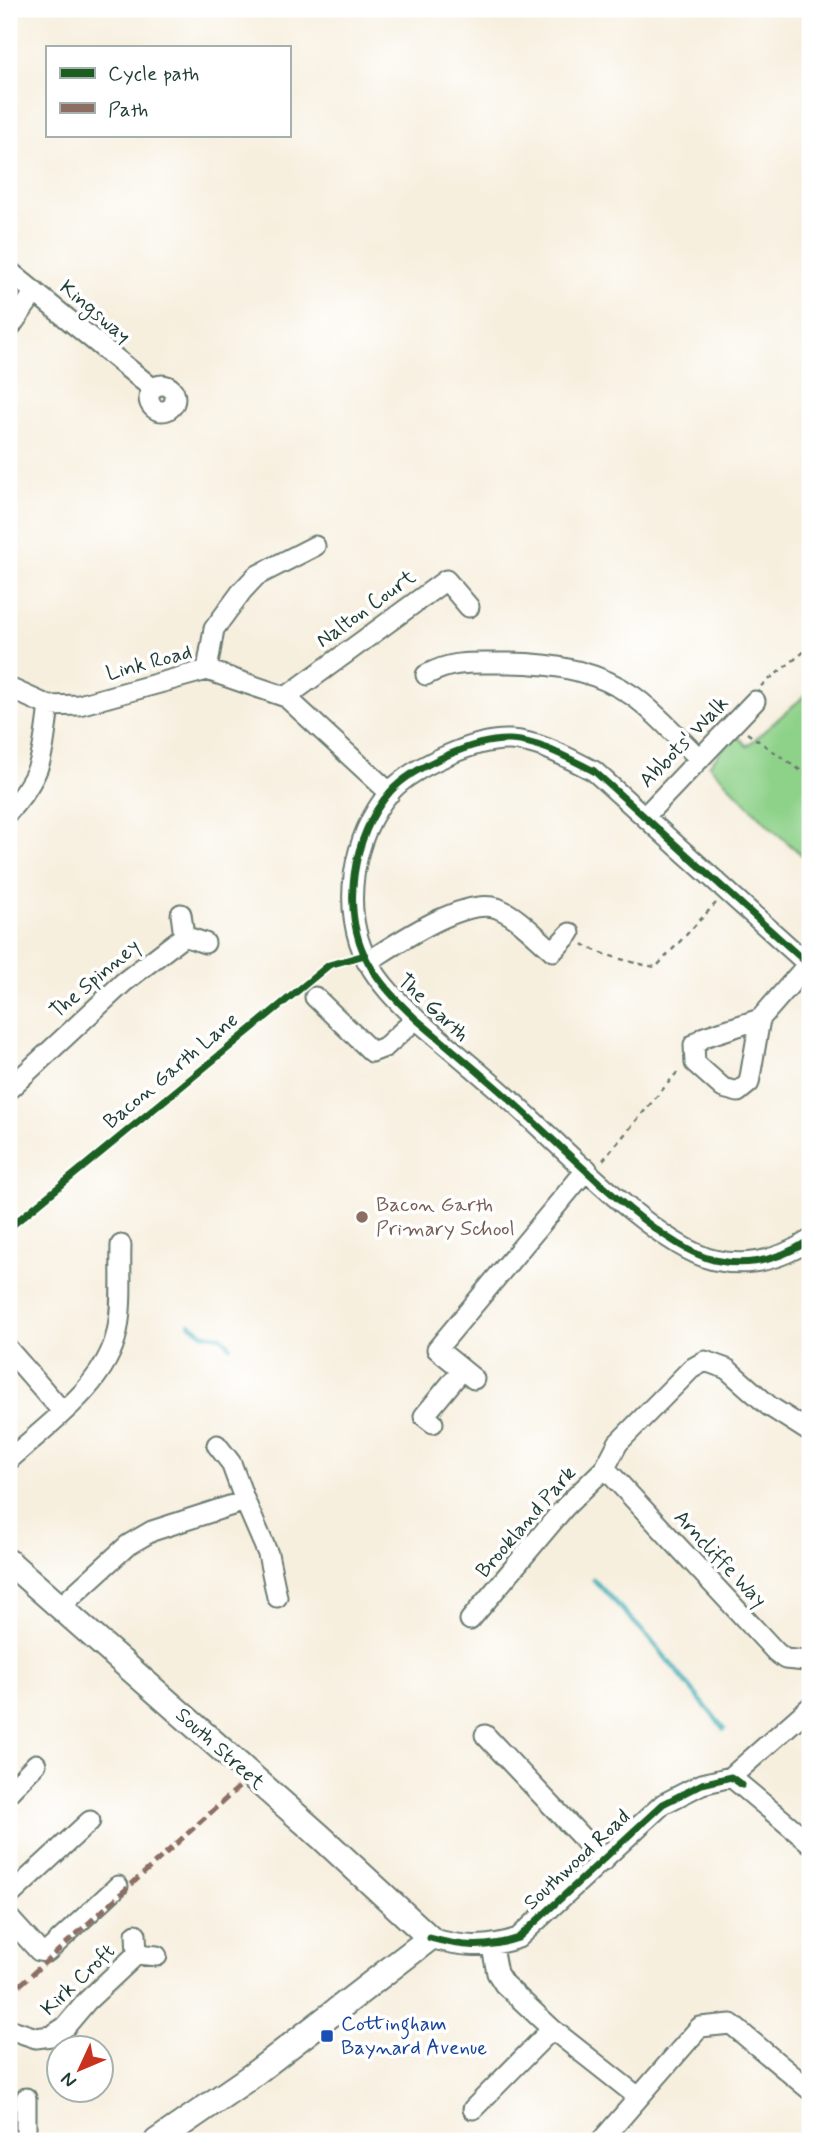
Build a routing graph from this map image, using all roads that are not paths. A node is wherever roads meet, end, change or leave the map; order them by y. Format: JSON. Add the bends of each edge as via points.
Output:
{"nodes":[{"id":1,"x":9,"y":271,"type":"edge"},
{"id":2,"x":35,"y":292,"type":"junction"},
{"id":3,"x":9,"y":329,"type":"edge"},
{"id":4,"x":152,"y":388,"type":"dead end"},
{"id":5,"x":321,"y":545,"type":"dead end"},
{"id":6,"x":469,"y":607,"type":"dead end"},
{"id":7,"x":207,"y":670,"type":"junction"},
{"id":8,"x":426,"y":675,"type":"dead end"},
{"id":9,"x":9,"y":688,"type":"edge"},
{"id":10,"x":286,"y":697,"type":"junction"},
{"id":11,"x":755,"y":702,"type":"road end"},
{"id":12,"x":49,"y":706,"type":"junction"},
{"id":13,"x":699,"y":759,"type":"junction"},
{"id":14,"x":390,"y":793,"type":"junction"},
{"id":15,"x":9,"y":811,"type":"edge"},
{"id":16,"x":646,"y":815,"type":"junction"},
{"id":17,"x":180,"y":914,"type":"dead end"},
{"id":18,"x":570,"y":933,"type":"road end"},
{"id":19,"x":184,"y":936,"type":"junction"},
{"id":20,"x":205,"y":943,"type":"dead end"},
{"id":21,"x":367,"y":961,"type":"junction"},
{"id":22,"x":809,"y":965,"type":"edge"},
{"id":23,"x":315,"y":997,"type":"dead end"},
{"id":24,"x":416,"y":1019,"type":"junction"},
{"id":25,"x":760,"y":1019,"type":"junction"},
{"id":26,"x":9,"y":1088,"type":"edge"},
{"id":27,"x":589,"y":1171,"type":"junction"},
{"id":28,"x":810,"y":1240,"type":"edge"},
{"id":29,"x":121,"y":1245,"type":"dead end"},
{"id":30,"x":9,"y":1350,"type":"edge"},
{"id":31,"x":62,"y":1411,"type":"junction"},
{"id":32,"x":433,"y":1423,"type":"dead end"},
{"id":33,"x":810,"y":1432,"type":"edge"},
{"id":34,"x":217,"y":1446,"type":"dead end"},
{"id":35,"x":9,"y":1460,"type":"edge"},
{"id":36,"x":605,"y":1468,"type":"junction"},
{"id":37,"x":245,"y":1501,"type":"junction"},
{"id":38,"x":9,"y":1562,"type":"edge"},
{"id":39,"x":271,"y":1590,"type":"dead end"},
{"id":40,"x":61,"y":1606,"type":"junction"},
{"id":41,"x":475,"y":1608,"type":"dead end"},
{"id":42,"x":810,"y":1657,"type":"edge"},
{"id":43,"x":810,"y":1707,"type":"edge"},
{"id":44,"x":485,"y":1735,"type":"dead end"},
{"id":45,"x":36,"y":1764,"type":"dead end"},
{"id":46,"x":731,"y":1777,"type":"junction"},
{"id":47,"x":9,"y":1791,"type":"edge"},
{"id":48,"x":90,"y":1821,"type":"dead end"},
{"id":49,"x":810,"y":1843,"type":"edge"},
{"id":50,"x":604,"y":1861,"type":"junction"},
{"id":51,"x":118,"y":1886,"type":"dead end"},
{"id":52,"x":9,"y":1896,"type":"edge"},
{"id":53,"x":9,"y":1918,"type":"edge"},
{"id":54,"x":136,"y":1934,"type":"dead end"},
{"id":55,"x":430,"y":1938,"type":"junction"},
{"id":56,"x":492,"y":1947,"type":"junction"},
{"id":57,"x":137,"y":1954,"type":"junction"},
{"id":58,"x":157,"y":1956,"type":"dead end"},
{"id":59,"x":9,"y":2029,"type":"edge"},
{"id":60,"x":552,"y":2029,"type":"junction"},
{"id":61,"x":810,"y":2090,"type":"edge"},
{"id":62,"x":637,"y":2096,"type":"junction"},
{"id":63,"x":26,"y":2098,"type":"dead end"},
{"id":64,"x":474,"y":2109,"type":"dead end"},
{"id":65,"x":31,"y":2141,"type":"edge"},
{"id":66,"x":158,"y":2141,"type":"edge"},
{"id":67,"x":601,"y":2141,"type":"edge"}],
"edges":[{"from":1,"to":2,"type":"street","name":"Kingsway"},
{"from":2,"to":3,"type":"street"},
{"from":2,"to":4,"type":"street","name":"Kingsway"},
{"from":5,"to":7,"type":"street","via":[[256,576],[242,591],[214,629]]},
{"from":6,"to":10,"type":"street","name":"Nalton Court","via":[[446,580]]},
{"from":7,"to":10,"type":"street","name":"Link Road"},
{"from":7,"to":12,"type":"street","name":"Link Road","via":[[79,705]]},
{"from":8,"to":13,"type":"street","via":[[445,664],[476,663],[548,664],[584,673],[633,696]]},
{"from":9,"to":12,"type":"street","name":"Link Road"},
{"from":10,"to":14,"type":"street","name":"Link Road"},
{"from":11,"to":13,"type":"street","name":"Abbots' Walk"},
{"from":12,"to":15,"type":"street","via":[[41,766]]},
{"from":13,"to":16,"type":"street","name":"Abbots' Walk"},
{"from":14,"to":16,"type":"street","name":"The Garth","via":[[426,765],[467,747],[510,740],[555,751],[594,771]]},
{"from":14,"to":21,"type":"street","name":"The Garth","via":[[369,824],[355,865],[352,899]]},
{"from":16,"to":22,"type":"street","name":"The Garth"},
{"from":17,"to":19,"type":"street"},
{"from":18,"to":21,"type":"street","via":[[554,951],[512,915],[479,906],[459,911]]},
{"from":19,"to":20,"type":"street"},
{"from":19,"to":26,"type":"street","name":"The Spinney","via":[[105,998]]},
{"from":21,"to":24,"type":"street","name":"The Garth","via":[[386,989]]},
{"from":22,"to":25,"type":"street"},
{"from":23,"to":24,"type":"street","via":[[372,1052],[385,1047]]},
{"from":24,"to":27,"type":"street","name":"The Garth"},
{"from":25,"to":25,"type":"street","via":[[749,1083],[738,1092],[723,1088],[695,1063],[694,1045],[704,1037]]},
{"from":27,"to":28,"type":"street","name":"The Garth","via":[[670,1240],[713,1259],[746,1262],[784,1256]]},
{"from":27,"to":32,"type":"street","via":[[437,1349],[468,1375],[424,1416]]},
{"from":29,"to":31,"type":"street","via":[[112,1265],[117,1334],[107,1359]]},
{"from":30,"to":31,"type":"street"},
{"from":31,"to":35,"type":"street"},
{"from":33,"to":36,"type":"street","name":"Brookland Park","via":[[727,1369],[705,1361],[691,1369],[618,1443]]},
{"from":34,"to":37,"type":"street","via":[[237,1458]]},
{"from":36,"to":41,"type":"street","name":"Brookland Park"},
{"from":36,"to":42,"type":"street","name":"Arncliffe Way","via":[[776,1652],[785,1659],[806,1661]]},
{"from":37,"to":39,"type":"street","via":[[268,1553]]},
{"from":37,"to":40,"type":"street","via":[[152,1531],[128,1545]]},
{"from":38,"to":40,"type":"main road","name":"South Street"},
{"from":40,"to":55,"type":"main road","name":"South Street"},
{"from":43,"to":46,"type":"street"},
{"from":44,"to":50,"type":"street"},
{"from":45,"to":47,"type":"street"},
{"from":46,"to":49,"type":"street"},
{"from":46,"to":50,"type":"street","name":"Southwood Road","via":[[702,1784],[663,1804]]},
{"from":48,"to":52,"type":"street"},
{"from":50,"to":56,"type":"street","name":"Southwood Road","via":[[518,1938]]},
{"from":51,"to":53,"type":"street","via":[[47,1952],[39,1951]]},
{"from":54,"to":57,"type":"street","name":"Kirk Croft"},
{"from":55,"to":56,"type":"street","name":"Southwood Road","via":[[458,1946]]},
{"from":55,"to":66,"type":"main road","via":[[250,2077]]},
{"from":56,"to":60,"type":"street","via":[[504,1984]]},
{"from":57,"to":58,"type":"street","name":"Kirk Croft"},
{"from":57,"to":59,"type":"street","name":"Kirk Croft","via":[[51,2036],[36,2038]]},
{"from":60,"to":62,"type":"street"},
{"from":60,"to":64,"type":"street"},
{"from":61,"to":62,"type":"street","via":[[731,2024],[699,2027]]},
{"from":62,"to":67,"type":"street"},
{"from":63,"to":65,"type":"street","via":[[26,2135]]}]}
